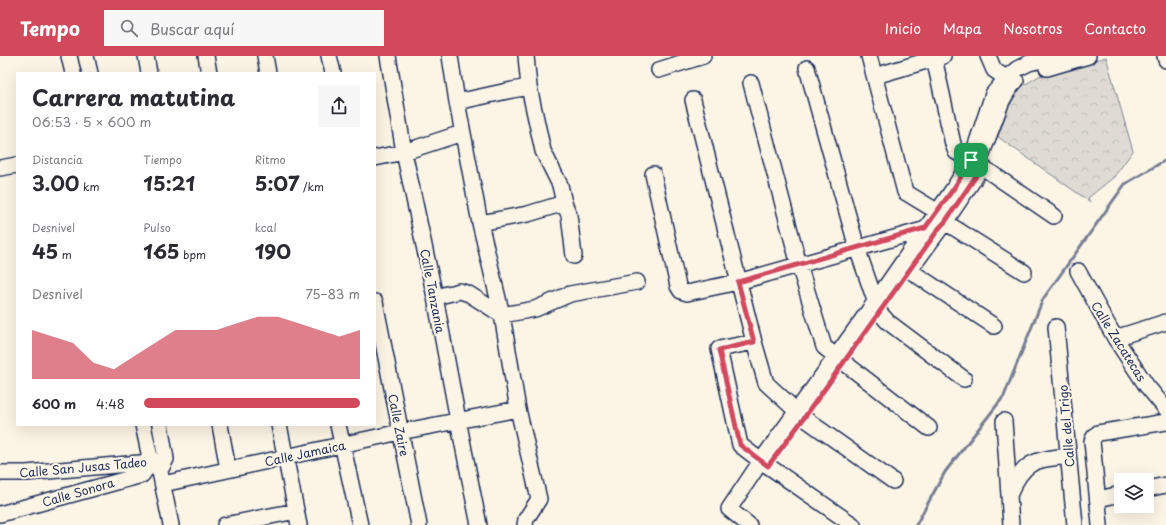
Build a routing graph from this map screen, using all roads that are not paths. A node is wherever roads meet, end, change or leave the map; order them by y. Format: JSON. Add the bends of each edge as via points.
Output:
{"nodes":[{"id":1,"x":69,"y":56,"type":"edge"},
{"id":2,"x":86,"y":56,"type":"edge"},
{"id":3,"x":146,"y":56,"type":"edge"},
{"id":4,"x":206,"y":56,"type":"edge"},
{"id":5,"x":265,"y":56,"type":"edge"},
{"id":6,"x":329,"y":56,"type":"edge"},
{"id":7,"x":388,"y":56,"type":"edge"},
{"id":8,"x":450,"y":56,"type":"edge"},
{"id":9,"x":526,"y":56,"type":"edge"},
{"id":10,"x":703,"y":56,"type":"edge"},
{"id":11,"x":869,"y":56,"type":"edge"},
{"id":12,"x":988,"y":56,"type":"edge"},
{"id":13,"x":1058,"y":56,"type":"edge"},
{"id":14,"x":1088,"y":56,"type":"edge"},
{"id":15,"x":1165,"y":56,"type":"edge"},
{"id":16,"x":939,"y":57,"type":"edge"},
{"id":17,"x":688,"y":58,"type":"edge"},
{"id":18,"x":1166,"y":60,"type":"edge"},
{"id":19,"x":807,"y":68,"type":"dead end"},
{"id":20,"x":659,"y":70,"type":"dead end"},
{"id":21,"x":73,"y":72,"type":"edge"},
{"id":22,"x":90,"y":72,"type":"edge"},
{"id":23,"x":149,"y":72,"type":"edge"},
{"id":24,"x":209,"y":72,"type":"edge"},
{"id":25,"x":268,"y":72,"type":"edge"},
{"id":26,"x":333,"y":72,"type":"edge"},
{"id":27,"x":875,"y":76,"type":"junction"},
{"id":28,"x":1009,"y":82,"type":"junction"},
{"id":29,"x":751,"y":83,"type":"dead end"},
{"id":30,"x":529,"y":87,"type":"junction"},
{"id":31,"x":693,"y":100,"type":"dead end"},
{"id":32,"x":457,"y":102,"type":"junction"},
{"id":33,"x":462,"y":133,"type":"junction"},
{"id":34,"x":404,"y":152,"type":"junction"},
{"id":35,"x":376,"y":158,"type":"edge"},
{"id":36,"x":974,"y":162,"type":"junction"},
{"id":37,"x":16,"y":165,"type":"edge"},
{"id":38,"x":0,"y":168,"type":"edge"},
{"id":39,"x":653,"y":174,"type":"dead end"},
{"id":40,"x":564,"y":203,"type":"junction"},
{"id":41,"x":1054,"y":216,"type":"dead end"},
{"id":42,"x":937,"y":222,"type":"junction"},
{"id":43,"x":480,"y":223,"type":"junction"},
{"id":44,"x":857,"y":248,"type":"junction"},
{"id":45,"x":574,"y":256,"type":"dead end"},
{"id":46,"x":907,"y":264,"type":"junction"},
{"id":47,"x":799,"y":265,"type":"junction"},
{"id":48,"x":1078,"y":271,"type":"dead end"},
{"id":49,"x":1024,"y":272,"type":"dead end"},
{"id":50,"x":637,"y":282,"type":"dead end"},
{"id":51,"x":738,"y":282,"type":"junction"},
{"id":52,"x":435,"y":297,"type":"junction"},
{"id":53,"x":376,"y":307,"type":"edge"},
{"id":54,"x":877,"y":307,"type":"junction"},
{"id":55,"x":502,"y":316,"type":"junction"},
{"id":56,"x":1166,"y":322,"type":"edge"},
{"id":57,"x":994,"y":326,"type":"dead end"},
{"id":58,"x":1056,"y":327,"type":"dead end"},
{"id":59,"x":1115,"y":338,"type":"junction"},
{"id":60,"x":754,"y":342,"type":"junction"},
{"id":61,"x":840,"y":359,"type":"junction"},
{"id":62,"x":964,"y":379,"type":"dead end"},
{"id":63,"x":518,"y":409,"type":"junction"},
{"id":64,"x":1166,"y":409,"type":"edge"},
{"id":65,"x":800,"y":415,"type":"junction"},
{"id":66,"x":458,"y":420,"type":"junction"},
{"id":67,"x":1004,"y":421,"type":"dead end"},
{"id":68,"x":1166,"y":422,"type":"edge"},
{"id":69,"x":143,"y":426,"type":"edge"},
{"id":70,"x":160,"y":426,"type":"edge"},
{"id":71,"x":220,"y":426,"type":"edge"},
{"id":72,"x":279,"y":426,"type":"edge"},
{"id":73,"x":338,"y":426,"type":"edge"},
{"id":74,"x":929,"y":428,"type":"dead end"},
{"id":75,"x":400,"y":432,"type":"junction"},
{"id":76,"x":342,"y":444,"type":"junction"},
{"id":77,"x":1068,"y":456,"type":"junction"},
{"id":78,"x":286,"y":457,"type":"junction"},
{"id":79,"x":764,"y":464,"type":"junction"},
{"id":80,"x":160,"y":469,"type":"junction"},
{"id":81,"x":228,"y":469,"type":"junction"},
{"id":82,"x":0,"y":473,"type":"edge"},
{"id":83,"x":893,"y":481,"type":"dead end"},
{"id":84,"x":1166,"y":485,"type":"edge"},
{"id":85,"x":1154,"y":488,"type":"edge"},
{"id":86,"x":1009,"y":494,"type":"junction"},
{"id":87,"x":1114,"y":496,"type":"edge"},
{"id":88,"x":1098,"y":499,"type":"junction"},
{"id":89,"x":0,"y":514,"type":"edge"},
{"id":90,"x":298,"y":518,"type":"edge"},
{"id":91,"x":171,"y":525,"type":"edge"},
{"id":92,"x":225,"y":525,"type":"edge"},
{"id":93,"x":360,"y":525,"type":"edge"},
{"id":94,"x":419,"y":525,"type":"edge"},
{"id":95,"x":479,"y":525,"type":"edge"},
{"id":96,"x":525,"y":525,"type":"edge"},
{"id":97,"x":749,"y":525,"type":"edge"},
{"id":98,"x":853,"y":525,"type":"edge"},
{"id":99,"x":1011,"y":525,"type":"edge"},
{"id":100,"x":1075,"y":525,"type":"edge"},
{"id":101,"x":1100,"y":525,"type":"edge"}],
"edges":[{"from":1,"to":21,"type":"street"},
{"from":2,"to":22,"type":"street"},
{"from":3,"to":23,"type":"street"},
{"from":4,"to":24,"type":"street"},
{"from":5,"to":25,"type":"street"},
{"from":6,"to":26,"type":"street"},
{"from":7,"to":34,"type":"street","name":"Calle Tanzania"},
{"from":8,"to":32,"type":"street"},
{"from":9,"to":30,"type":"street"},
{"from":10,"to":17,"type":"street"},
{"from":11,"to":27,"type":"street"},
{"from":12,"to":28,"type":"street","via":[[994,70]]},
{"from":13,"to":28,"type":"street","via":[[1029,63],[1017,69]]},
{"from":14,"to":28,"type":"street","via":[[1031,72]]},
{"from":15,"to":18,"type":"street"},
{"from":16,"to":27,"type":"street"},
{"from":16,"to":36,"type":"street","via":[[953,144],[956,152]]},
{"from":17,"to":20,"type":"street"},
{"from":19,"to":44,"type":"street"},
{"from":27,"to":42,"type":"street","via":[[905,192]]},
{"from":28,"to":36,"type":"street","via":[[1002,103]]},
{"from":29,"to":47,"type":"street"},
{"from":30,"to":32,"type":"street"},
{"from":30,"to":40,"type":"street","via":[[543,150],[560,185]]},
{"from":31,"to":51,"type":"street"},
{"from":32,"to":33,"type":"street"},
{"from":33,"to":34,"type":"street"},
{"from":33,"to":43,"type":"street"},
{"from":34,"to":35,"type":"street"},
{"from":34,"to":52,"type":"street","name":"Calle Tanzania"},
{"from":36,"to":41,"type":"street"},
{"from":36,"to":42,"type":"street","via":[[976,176]]},
{"from":37,"to":38,"type":"street"},
{"from":39,"to":51,"type":"street","via":[[681,291],[686,293]]},
{"from":40,"to":43,"type":"street","via":[[528,214]]},
{"from":40,"to":45,"type":"street","via":[[569,215]]},
{"from":42,"to":44,"type":"street"},
{"from":42,"to":46,"type":"street"},
{"from":42,"to":49,"type":"street"},
{"from":43,"to":55,"type":"street"},
{"from":44,"to":47,"type":"street"},
{"from":44,"to":54,"type":"street"},
{"from":46,"to":54,"type":"street"},
{"from":46,"to":57,"type":"street"},
{"from":47,"to":51,"type":"street"},
{"from":47,"to":61,"type":"street","via":[[824,347]]},
{"from":48,"to":59,"type":"street","name":"Calle Zacatecas"},
{"from":50,"to":55,"type":"street","via":[[570,294],[535,310]]},
{"from":51,"to":60,"type":"street"},
{"from":52,"to":55,"type":"street","via":[[460,291],[469,294]]},
{"from":52,"to":66,"type":"street","name":"Calle Tanzania"},
{"from":53,"to":75,"type":"street","name":"Calle Zaire"},
{"from":54,"to":61,"type":"street"},
{"from":54,"to":62,"type":"street","via":[[888,322]]},
{"from":55,"to":63,"type":"street"},
{"from":56,"to":59,"type":"street"},
{"from":58,"to":77,"type":"street","name":"Calle del Trigo"},
{"from":59,"to":64,"type":"street","name":"Calle Zacatecas","via":[[1146,385]]},
{"from":60,"to":65,"type":"street","via":[[766,383]]},
{"from":60,"to":79,"type":"street","via":[[719,350],[740,445]]},
{"from":61,"to":65,"type":"street"},
{"from":61,"to":74,"type":"street"},
{"from":63,"to":66,"type":"street","name":"Calle Jamaica"},
{"from":63,"to":96,"type":"street","via":[[539,499]]},
{"from":65,"to":79,"type":"street"},
{"from":65,"to":83,"type":"street"},
{"from":66,"to":75,"type":"street","name":"Calle Jamaica"},
{"from":66,"to":95,"type":"street","name":"Calle Tanzania"},
{"from":67,"to":86,"type":"street"},
{"from":68,"to":88,"type":"street","via":[[1098,433],[1094,437],[1092,441]]},
{"from":69,"to":80,"type":"street"},
{"from":70,"to":80,"type":"street"},
{"from":71,"to":81,"type":"street"},
{"from":72,"to":78,"type":"street"},
{"from":73,"to":76,"type":"street"},
{"from":75,"to":76,"type":"street","name":"Calle Jamaica"},
{"from":75,"to":94,"type":"street","name":"Calle Zaire"},
{"from":76,"to":78,"type":"street","name":"Calle Jamaica"},
{"from":76,"to":93,"type":"street"},
{"from":77,"to":86,"type":"street","via":[[1032,463],[1015,481]]},
{"from":77,"to":100,"type":"street","name":"Calle del Trigo"},
{"from":78,"to":81,"type":"street","name":"Calle Jamaica"},
{"from":78,"to":90,"type":"street"},
{"from":79,"to":97,"type":"street","via":[[732,512]]},
{"from":79,"to":98,"type":"street"},
{"from":80,"to":81,"type":"street","name":"Calle Jamaica"},
{"from":80,"to":82,"type":"street","name":"Calle San Jusas Tadeo"},
{"from":80,"to":89,"type":"street","name":"Calle Sonora"},
{"from":80,"to":91,"type":"street"},
{"from":84,"to":85,"type":"street"},
{"from":86,"to":99,"type":"street"},
{"from":87,"to":88,"type":"street"},
{"from":88,"to":101,"type":"street"},
{"from":90,"to":92,"type":"street"}]}
